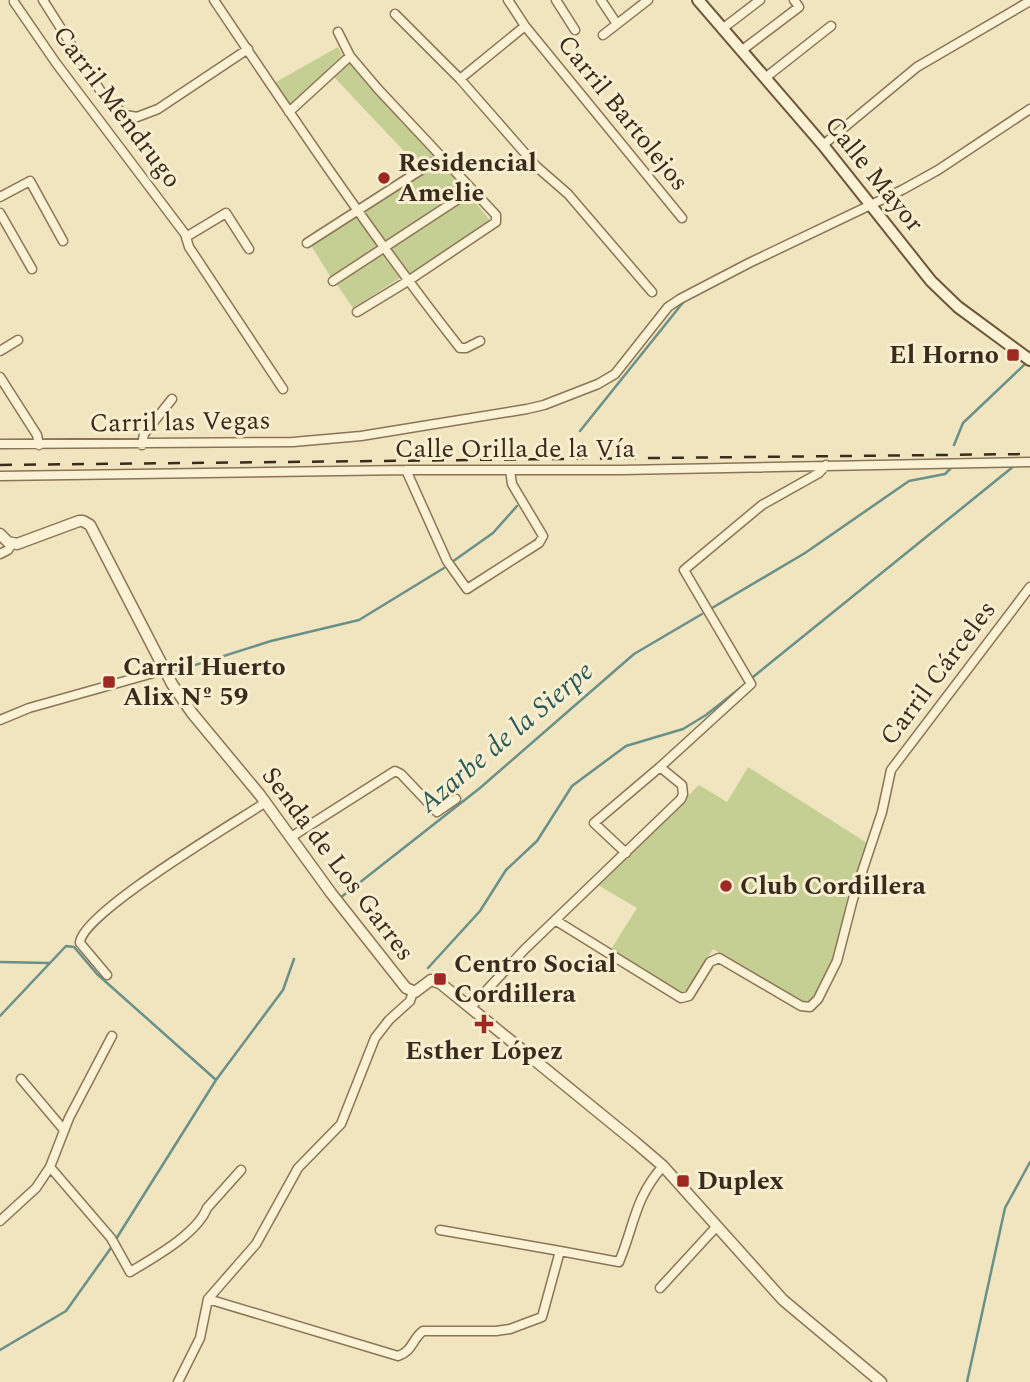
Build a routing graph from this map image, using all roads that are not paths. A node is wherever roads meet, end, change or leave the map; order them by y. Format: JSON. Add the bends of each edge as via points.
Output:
{"nodes":[{"id":1,"x":43,"y":0,"type":"edge"},
{"id":2,"x":508,"y":0,"type":"edge"},
{"id":3,"x":556,"y":0,"type":"edge"},
{"id":4,"x":602,"y":0,"type":"edge"},
{"id":5,"x":648,"y":0,"type":"edge"},
{"id":6,"x":698,"y":0,"type":"edge"},
{"id":7,"x":760,"y":0,"type":"edge"},
{"id":8,"x":217,"y":1,"type":"edge"},
{"id":9,"x":1030,"y":1,"type":"edge"},
{"id":10,"x":14,"y":2,"type":"dead end"},
{"id":11,"x":797,"y":3,"type":"edge"},
{"id":12,"x":395,"y":14,"type":"dead end"},
{"id":13,"x":617,"y":24,"type":"junction"},
{"id":14,"x":525,"y":26,"type":"junction"},
{"id":15,"x":831,"y":26,"type":"dead end"},
{"id":16,"x":722,"y":29,"type":"junction"},
{"id":17,"x":575,"y":30,"type":"dead end"},
{"id":18,"x":338,"y":32,"type":"dead end"},
{"id":19,"x":603,"y":35,"type":"dead end"},
{"id":20,"x":248,"y":49,"type":"junction"},
{"id":21,"x":741,"y":51,"type":"junction"},
{"id":22,"x":350,"y":56,"type":"junction"},
{"id":23,"x":765,"y":78,"type":"junction"},
{"id":24,"x":460,"y":79,"type":"junction"},
{"id":25,"x":95,"y":82,"type":"junction"},
{"id":26,"x":79,"y":93,"type":"junction"},
{"id":27,"x":1030,"y":109,"type":"edge"},
{"id":28,"x":289,"y":111,"type":"junction"},
{"id":29,"x":823,"y":145,"type":"junction"},
{"id":30,"x":441,"y":157,"type":"junction"},
{"id":31,"x":472,"y":190,"type":"junction"},
{"id":32,"x":0,"y":197,"type":"edge"},
{"id":33,"x":871,"y":204,"type":"junction"},
{"id":34,"x":359,"y":211,"type":"junction"},
{"id":35,"x":0,"y":213,"type":"edge"},
{"id":36,"x":682,"y":218,"type":"dead end"},
{"id":37,"x":186,"y":237,"type":"junction"},
{"id":38,"x":63,"y":241,"type":"dead end"},
{"id":39,"x":307,"y":243,"type":"dead end"},
{"id":40,"x":385,"y":247,"type":"junction"},
{"id":41,"x":249,"y":249,"type":"dead end"},
{"id":42,"x":32,"y":269,"type":"dead end"},
{"id":43,"x":333,"y":281,"type":"dead end"},
{"id":44,"x":408,"y":281,"type":"junction"},
{"id":45,"x":652,"y":292,"type":"dead end"},
{"id":46,"x":357,"y":312,"type":"dead end"},
{"id":47,"x":18,"y":340,"type":"dead end"},
{"id":48,"x":480,"y":341,"type":"dead end"},
{"id":49,"x":0,"y":351,"type":"edge"},
{"id":50,"x":1030,"y":360,"type":"edge"},
{"id":51,"x":0,"y":377,"type":"edge"},
{"id":52,"x":283,"y":389,"type":"dead end"},
{"id":53,"x":172,"y":399,"type":"dead end"},
{"id":54,"x":0,"y":444,"type":"edge"},
{"id":55,"x":39,"y":444,"type":"junction"},
{"id":56,"x":142,"y":445,"type":"junction"},
{"id":57,"x":1030,"y":462,"type":"edge"},
{"id":58,"x":826,"y":465,"type":"junction"},
{"id":59,"x":406,"y":470,"type":"junction"},
{"id":60,"x":510,"y":470,"type":"junction"},
{"id":61,"x":0,"y":476,"type":"edge"},
{"id":62,"x":0,"y":534,"type":"edge"},
{"id":63,"x":12,"y":544,"type":"junction"},
{"id":64,"x":0,"y":554,"type":"edge"},
{"id":65,"x":1030,"y":587,"type":"edge"},
{"id":66,"x":164,"y":670,"type":"junction"},
{"id":67,"x":0,"y":720,"type":"edge"},
{"id":68,"x":660,"y":767,"type":"junction"},
{"id":69,"x":456,"y":799,"type":"dead end"},
{"id":70,"x":266,"y":802,"type":"junction"},
{"id":71,"x":291,"y":837,"type":"junction"},
{"id":72,"x":626,"y":853,"type":"junction"},
{"id":73,"x":555,"y":920,"type":"junction"},
{"id":74,"x":107,"y":975,"type":"dead end"},
{"id":75,"x":413,"y":992,"type":"junction"},
{"id":76,"x":470,"y":1008,"type":"junction"},
{"id":77,"x":112,"y":1037,"type":"dead end"},
{"id":78,"x":21,"y":1079,"type":"dead end"},
{"id":79,"x":64,"y":1130,"type":"junction"},
{"id":80,"x":663,"y":1166,"type":"junction"},
{"id":81,"x":50,"y":1167,"type":"junction"},
{"id":82,"x":241,"y":1170,"type":"dead end"},
{"id":83,"x":0,"y":1221,"type":"edge"},
{"id":84,"x":717,"y":1226,"type":"junction"},
{"id":85,"x":440,"y":1230,"type":"dead end"},
{"id":86,"x":560,"y":1251,"type":"junction"},
{"id":87,"x":660,"y":1288,"type":"dead end"},
{"id":88,"x":208,"y":1299,"type":"junction"},
{"id":89,"x":178,"y":1382,"type":"edge"},
{"id":90,"x":881,"y":1382,"type":"edge"}],
"edges":[{"from":1,"to":25,"type":"street"},
{"from":2,"to":14,"type":"street","name":"Carril Bartolejos"},
{"from":3,"to":17,"type":"street"},
{"from":4,"to":13,"type":"street"},
{"from":5,"to":13,"type":"street"},
{"from":6,"to":16,"type":"main road","name":"Calle Mayor"},
{"from":7,"to":16,"type":"street"},
{"from":8,"to":20,"type":"street"},
{"from":9,"to":29,"type":"street","via":[[917,67]]},
{"from":10,"to":26,"type":"street","name":"Carril Mendrugo"},
{"from":11,"to":21,"type":"street"},
{"from":12,"to":24,"type":"street"},
{"from":13,"to":19,"type":"street"},
{"from":14,"to":24,"type":"street"},
{"from":14,"to":36,"type":"street","name":"Carril Bartolejos"},
{"from":15,"to":23,"type":"street"},
{"from":16,"to":21,"type":"main road","name":"Calle Mayor"},
{"from":18,"to":22,"type":"street"},
{"from":20,"to":25,"type":"street","via":[[158,109],[137,117],[116,109]]},
{"from":20,"to":28,"type":"street"},
{"from":21,"to":23,"type":"main road","name":"Calle Mayor"},
{"from":22,"to":28,"type":"street"},
{"from":22,"to":30,"type":"street"},
{"from":23,"to":29,"type":"main road","name":"Calle Mayor"},
{"from":24,"to":45,"type":"street"},
{"from":25,"to":26,"type":"street"},
{"from":26,"to":37,"type":"street","name":"Carril Mendrugo"},
{"from":27,"to":33,"type":"street","name":"Carril las Vegas","via":[[938,170]]},
{"from":28,"to":34,"type":"street"},
{"from":29,"to":33,"type":"main road","name":"Calle Mayor"},
{"from":30,"to":31,"type":"street"},
{"from":30,"to":34,"type":"street"},
{"from":31,"to":40,"type":"street"},
{"from":31,"to":44,"type":"street","via":[[496,215],[496,222]]},
{"from":32,"to":38,"type":"street","via":[[30,181]]},
{"from":33,"to":50,"type":"main road","name":"Calle Mayor","via":[[944,294]]},
{"from":33,"to":56,"type":"street","name":"Carril las Vegas","via":[[680,299],[668,307],[615,374],[544,405],[361,436],[280,443]]},
{"from":34,"to":39,"type":"street"},
{"from":34,"to":40,"type":"street"},
{"from":35,"to":42,"type":"street"},
{"from":37,"to":41,"type":"street","via":[[226,213]]},
{"from":37,"to":52,"type":"street","name":"Carril Mendrugo"},
{"from":40,"to":43,"type":"street"},
{"from":40,"to":44,"type":"street"},
{"from":44,"to":46,"type":"street"},
{"from":44,"to":48,"type":"street","via":[[460,348]]},
{"from":47,"to":49,"type":"street"},
{"from":51,"to":55,"type":"street"},
{"from":53,"to":56,"type":"street","via":[[144,434]]},
{"from":54,"to":55,"type":"street","name":"Carril las Vegas"},
{"from":55,"to":56,"type":"street","name":"Carril las Vegas"},
{"from":57,"to":58,"type":"street","name":"Calle Orilla de la Vía"},
{"from":58,"to":60,"type":"street","name":"Calle Orilla de la Vía"},
{"from":58,"to":68,"type":"street","via":[[762,505],[684,570],[751,684]]},
{"from":59,"to":60,"type":"street","name":"Calle Orilla de la Vía"},
{"from":59,"to":60,"type":"street","via":[[447,561],[467,589],[543,536],[510,480]]},
{"from":59,"to":61,"type":"street","name":"Calle Orilla de la Vía"},
{"from":62,"to":63,"type":"street"},
{"from":63,"to":64,"type":"street"},
{"from":63,"to":66,"type":"street","name":"Senda de Los Garres","via":[[87,522]]},
{"from":65,"to":73,"type":"street","name":"Carril Cárceles","via":[[891,770],[837,961],[810,1007],[719,958],[710,962],[689,996],[681,998]]},
{"from":66,"to":67,"type":"street","via":[[40,704]]},
{"from":66,"to":70,"type":"street","name":"Senda de Los Garres","via":[[192,713]]},
{"from":68,"to":72,"type":"street","via":[[682,785],[683,794]]},
{"from":68,"to":72,"type":"street","via":[[594,823]]},
{"from":69,"to":71,"type":"street","via":[[437,812],[395,771]]},
{"from":70,"to":71,"type":"street","name":"Senda de Los Garres"},
{"from":70,"to":74,"type":"street","via":[[129,892],[87,928],[80,943]]},
{"from":71,"to":75,"type":"street","name":"Senda de Los Garres","via":[[372,946]]},
{"from":72,"to":73,"type":"street"},
{"from":73,"to":76,"type":"street"},
{"from":75,"to":76,"type":"street","name":"Senda de Los Garres","via":[[434,981]]},
{"from":75,"to":88,"type":"street","via":[[375,1038],[341,1124],[298,1168],[256,1244]]},
{"from":76,"to":80,"type":"street","name":"Senda de Los Garres"},
{"from":77,"to":79,"type":"street"},
{"from":78,"to":79,"type":"street"},
{"from":79,"to":81,"type":"street"},
{"from":80,"to":84,"type":"street","name":"Senda de Los Garres"},
{"from":80,"to":86,"type":"street","via":[[636,1209],[619,1262]]},
{"from":81,"to":82,"type":"street","via":[[111,1238],[130,1272],[189,1230]]},
{"from":81,"to":83,"type":"street","via":[[36,1188]]},
{"from":84,"to":87,"type":"street"},
{"from":84,"to":90,"type":"street","name":"Senda de Los Garres","via":[[790,1307]]},
{"from":85,"to":86,"type":"street"},
{"from":86,"to":88,"type":"street","via":[[542,1317],[496,1331],[423,1331],[411,1349],[398,1356]]},
{"from":88,"to":89,"type":"street","via":[[200,1338]]}]}
